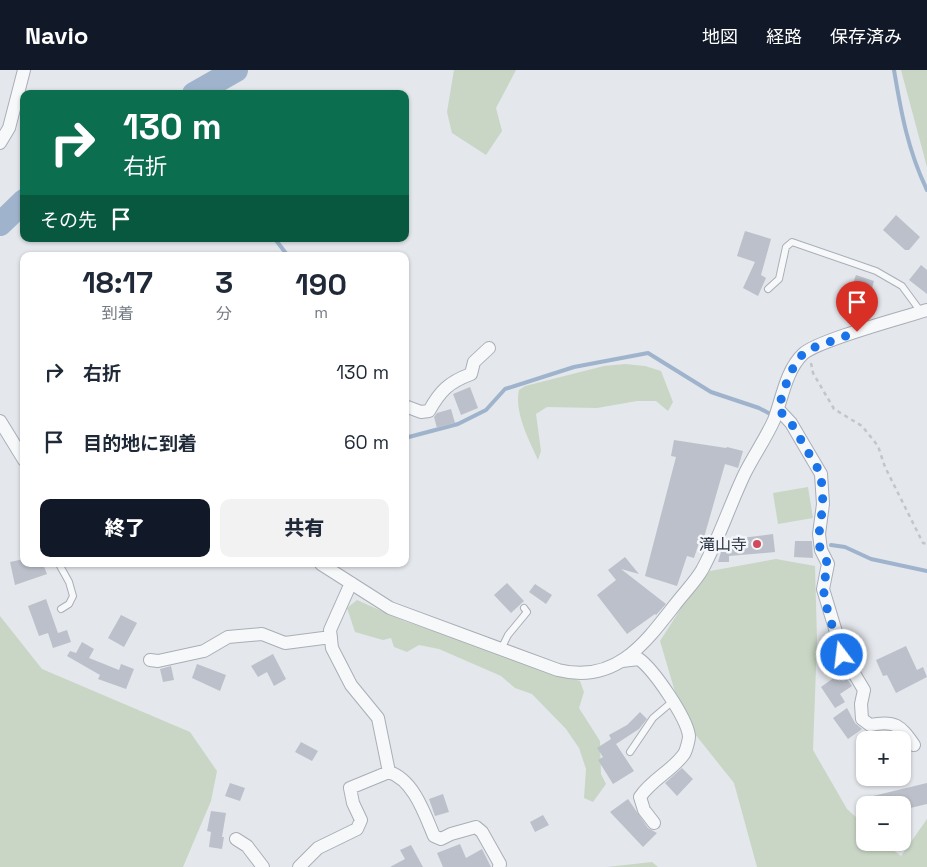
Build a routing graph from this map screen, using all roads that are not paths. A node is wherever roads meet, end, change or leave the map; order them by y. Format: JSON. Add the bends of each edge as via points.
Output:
{"nodes":[{"id":1,"x":24,"y":70,"type":"edge"},
{"id":2,"x":0,"y":143,"type":"edge"},
{"id":3,"x":768,"y":289,"type":"dead end"},
{"id":4,"x":924,"y":311,"type":"edge"},
{"id":5,"x":489,"y":348,"type":"dead end"},
{"id":6,"x":409,"y":408,"type":"edge"},
{"id":7,"x":776,"y":414,"type":"junction"},
{"id":8,"x":0,"y":421,"type":"edge"},
{"id":9,"x":20,"y":454,"type":"edge"},
{"id":10,"x":61,"y":567,"type":"edge"},
{"id":11,"x":326,"y":567,"type":"edge"},
{"id":12,"x":351,"y":583,"type":"junction"},
{"id":13,"x":524,"y":608,"type":"dead end"},
{"id":14,"x":61,"y":609,"type":"dead end"},
{"id":15,"x":331,"y":637,"type":"junction"},
{"id":16,"x":501,"y":649,"type":"junction"},
{"id":17,"x":150,"y":660,"type":"dead end"},
{"id":18,"x":622,"y":661,"type":"junction"},
{"id":19,"x":673,"y":701,"type":"junction"},
{"id":20,"x":914,"y":745,"type":"dead end"},
{"id":21,"x":630,"y":752,"type":"dead end"},
{"id":22,"x":389,"y":772,"type":"junction"},
{"id":23,"x":654,"y":823,"type":"dead end"},
{"id":24,"x":236,"y":839,"type":"dead end"},
{"id":25,"x":263,"y":867,"type":"edge"},
{"id":26,"x":299,"y":867,"type":"edge"},
{"id":27,"x":499,"y":867,"type":"edge"}],
"edges":[{"from":1,"to":2,"type":"street","via":[[9,128]]},
{"from":3,"to":4,"type":"lane","via":[[779,279],[786,247],[792,242],[876,271],[902,286]]},
{"from":4,"to":7,"type":"street","via":[[807,350],[791,371]]},
{"from":5,"to":6,"type":"street","via":[[474,362],[471,374],[440,392],[429,411]]},
{"from":7,"to":18,"type":"street","via":[[746,471],[702,571],[658,626]]},
{"from":7,"to":20,"type":"street","via":[[791,423],[821,474],[820,550],[828,564],[823,588],[842,655],[864,690],[862,719],[870,725],[886,722],[902,728]]},
{"from":8,"to":9,"type":"street"},
{"from":10,"to":14,"type":"lane","via":[[73,596]]},
{"from":11,"to":12,"type":"street"},
{"from":12,"to":15,"type":"street","via":[[330,630]]},
{"from":12,"to":16,"type":"street","via":[[390,608]]},
{"from":13,"to":16,"type":"lane","via":[[527,612]]},
{"from":15,"to":17,"type":"street","via":[[285,643],[262,634],[228,637],[204,650],[158,662]]},
{"from":15,"to":22,"type":"street","via":[[332,648],[351,684],[378,718]]},
{"from":16,"to":18,"type":"street","via":[[575,674],[596,673]]},
{"from":18,"to":19,"type":"street","via":[[639,659],[648,666]]},
{"from":19,"to":21,"type":"lane","via":[[653,718]]},
{"from":19,"to":23,"type":"street","via":[[689,736],[685,753],[647,786],[640,797],[644,810]]},
{"from":22,"to":26,"type":"street","via":[[350,788],[361,820],[357,829],[318,848]]},
{"from":22,"to":27,"type":"street","via":[[412,790],[434,836],[441,839],[476,827],[482,832]]},
{"from":24,"to":25,"type":"street","via":[[247,846]]}]}
